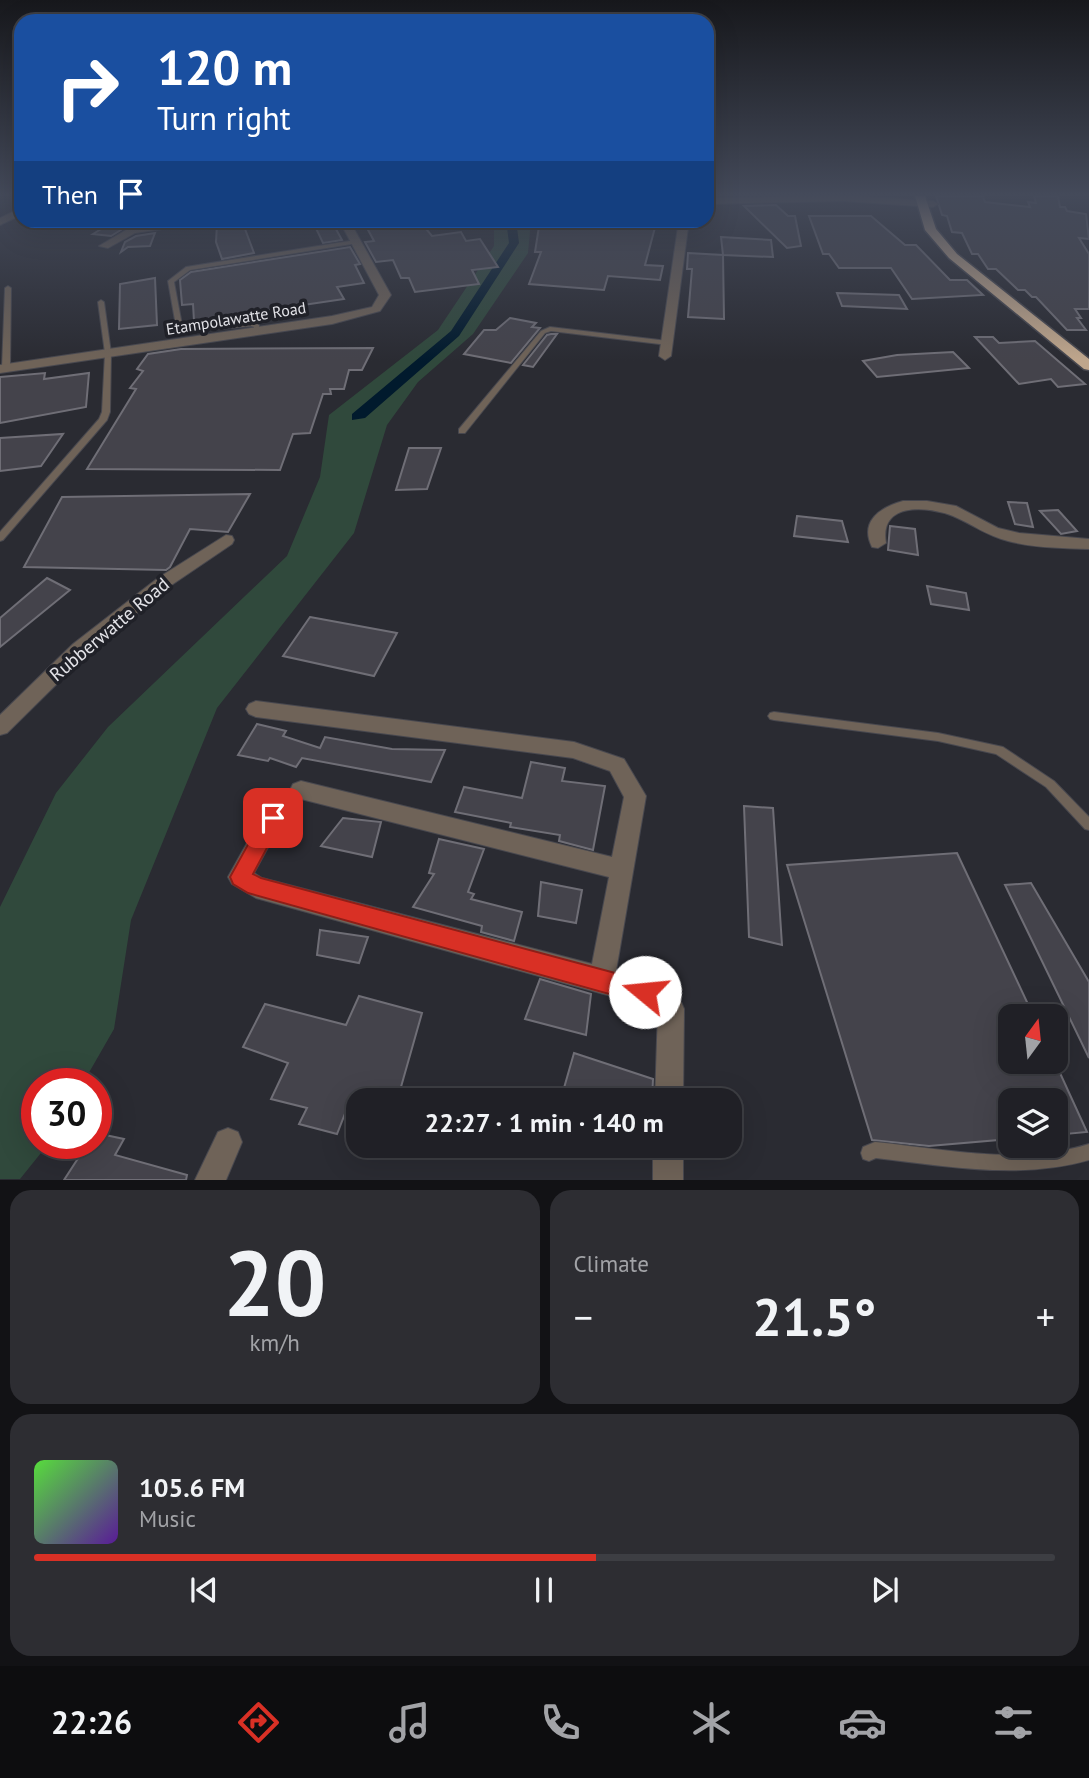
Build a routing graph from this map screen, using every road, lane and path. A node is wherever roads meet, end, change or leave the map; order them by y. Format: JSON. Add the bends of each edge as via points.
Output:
{"nodes":[{"id":1,"x":297,"y":251,"type":"edge"},
{"id":2,"x":361,"y":251,"type":"edge"},
{"id":3,"x":680,"y":251,"type":"edge"},
{"id":4,"x":949,"y":251,"type":"edge"},
{"id":5,"x":961,"y":251,"type":"edge"},
{"id":6,"x":8,"y":288,"type":"dead end"},
{"id":7,"x":101,"y":302,"type":"dead end"},
{"id":8,"x":256,"y":331,"type":"junction"},
{"id":9,"x":667,"y":349,"type":"joint"},
{"id":10,"x":108,"y":353,"type":"junction"},
{"id":11,"x":1089,"y":354,"type":"edge"},
{"id":12,"x":1089,"y":366,"type":"edge"},
{"id":13,"x":3,"y":368,"type":"edge"},
{"id":14,"x":462,"y":431,"type":"dead end"},
{"id":15,"x":0,"y":538,"type":"edge"},
{"id":16,"x":226,"y":540,"type":"dead end"},
{"id":17,"x":878,"y":543,"type":"dead end"},
{"id":18,"x":1089,"y":544,"type":"edge"},
{"id":19,"x":256,"y":709,"type":"dead end"},
{"id":20,"x":774,"y":716,"type":"dead end"},
{"id":21,"x":0,"y":727,"type":"edge"},
{"id":22,"x":302,"y":790,"type":"dead end"},
{"id":23,"x":273,"y":818,"type":"dead end"},
{"id":24,"x":1089,"y":825,"type":"edge"},
{"id":25,"x":621,"y":870,"type":"junction"},
{"id":26,"x":602,"y":979,"type":"junction"},
{"id":27,"x":669,"y":1088,"type":"edge"},
{"id":28,"x":228,"y":1142,"type":"dead end"},
{"id":29,"x":1089,"y":1152,"type":"edge"},
{"id":30,"x":869,"y":1153,"type":"dead end"},
{"id":31,"x":668,"y":1158,"type":"edge"},
{"id":32,"x":210,"y":1180,"type":"edge"},
{"id":33,"x":668,"y":1180,"type":"edge"}],
"edges":[{"from":1,"to":8,"type":"lane","via":[[188,268],[171,281],[180,326],[252,324]]},
{"from":2,"to":8,"type":"street","name":"Etampolawatte Road","via":[[385,295],[376,309]]},
{"from":3,"to":9,"type":"street"},
{"from":4,"to":12,"type":"highway"},
{"from":5,"to":11,"type":"highway"},
{"from":6,"to":13,"type":"lane"},
{"from":7,"to":10,"type":"lane"},
{"from":8,"to":10,"type":"street","name":"Etampolawatte Road"},
{"from":9,"to":14,"type":"lane","via":[[550,329]]},
{"from":10,"to":13,"type":"street","name":"Etampolawatte Road"},
{"from":10,"to":15,"type":"lane","via":[[103,420]]},
{"from":16,"to":21,"type":"street","name":"Rubberwatte Road","via":[[80,649]]},
{"from":17,"to":18,"type":"street","via":[[876,524],[884,514],[894,508],[924,506],[957,512],[995,533],[1023,540]]},
{"from":19,"to":25,"type":"street","via":[[574,750],[617,765],[635,796]]},
{"from":20,"to":24,"type":"lane","via":[[937,737],[999,750],[1050,784]]},
{"from":22,"to":25,"type":"street"},
{"from":23,"to":26,"type":"street","via":[[240,877],[256,887]]},
{"from":25,"to":26,"type":"street"},
{"from":26,"to":27,"type":"street","via":[[667,999],[671,1009]]},
{"from":28,"to":32,"type":"street"},
{"from":29,"to":30,"type":"lane","via":[[1034,1165]]},
{"from":31,"to":33,"type":"street"}]}
